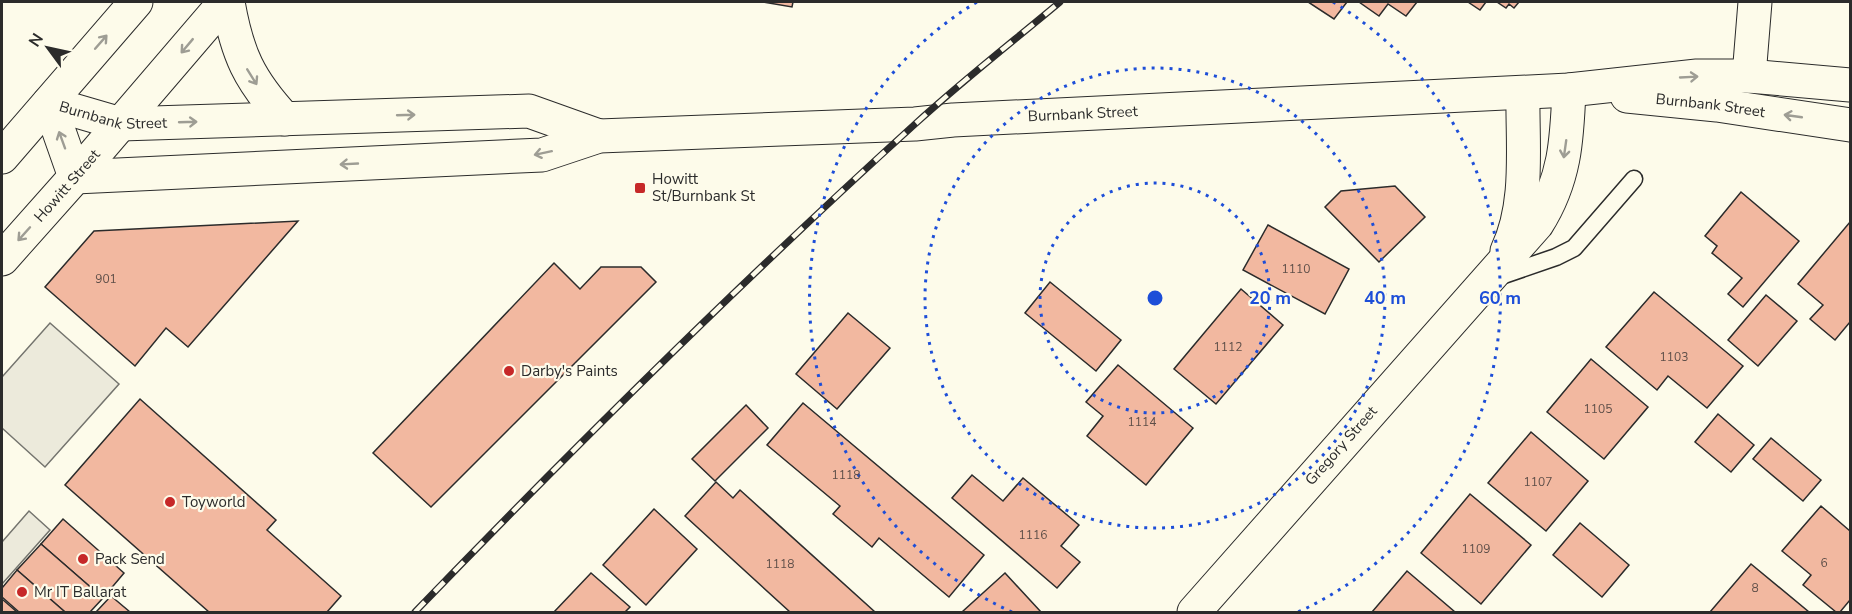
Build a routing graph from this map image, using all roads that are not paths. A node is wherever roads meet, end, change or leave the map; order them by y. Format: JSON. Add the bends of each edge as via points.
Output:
{"nodes":[{"id":1,"x":136,"y":2,"type":"edge"},
{"id":2,"x":226,"y":2,"type":"edge"},
{"id":3,"x":1755,"y":2,"type":"edge"},
{"id":4,"x":1749,"y":76,"type":"junction"},
{"id":5,"x":1851,"y":85,"type":"edge"},
{"id":6,"x":1569,"y":90,"type":"junction"},
{"id":7,"x":1523,"y":93,"type":"junction"},
{"id":8,"x":49,"y":103,"type":"junction"},
{"id":9,"x":285,"y":119,"type":"junction"},
{"id":10,"x":121,"y":124,"type":"junction"},
{"id":11,"x":1851,"y":125,"type":"edge"},
{"id":12,"x":599,"y":136,"type":"junction"},
{"id":13,"x":2,"y":157,"type":"edge"},
{"id":14,"x":75,"y":177,"type":"junction"},
{"id":15,"x":1634,"y":179,"type":"dead end"},
{"id":16,"x":2,"y":259,"type":"edge"},
{"id":17,"x":1488,"y":280,"type":"junction"},
{"id":18,"x":1194,"y":612,"type":"edge"}],
"edges":[{"from":8,"to":1,"type":"main road","one_way":true},
{"from":2,"to":9,"type":"main road","one_way":true,"via":[[244,64],[261,92]]},
{"from":2,"to":10,"type":"main road","name":"Howitt Street","one_way":true},
{"from":3,"to":4,"type":"main road"},
{"from":4,"to":5,"type":"main road","name":"Burnbank Street"},
{"from":6,"to":4,"type":"main road","name":"Burnbank Street","one_way":true,"via":[[1670,78]]},
{"from":6,"to":7,"type":"main road","name":"Burnbank Street"},
{"from":11,"to":6,"type":"main road","name":"Burnbank Street","one_way":true,"via":[[1717,105]]},
{"from":6,"to":17,"type":"main road","name":"Gregory Street","one_way":true,"via":[[1566,148],[1545,212]]},
{"from":7,"to":12,"type":"main road","name":"Burnbank Street"},
{"from":7,"to":17,"type":"main road","name":"Gregory Street","via":[[1521,200],[1510,245]]},
{"from":8,"to":10,"type":"main road","name":"Burnbank Street"},
{"from":8,"to":13,"type":"main road"},
{"from":14,"to":8,"type":"main road","name":"Burnbank Street","one_way":true},
{"from":10,"to":9,"type":"main road","name":"Burnbank Street","one_way":true},
{"from":9,"to":12,"type":"main road","name":"Burnbank Street","one_way":true,"via":[[529,111]]},
{"from":10,"to":14,"type":"main road","name":"Howitt Street"},
{"from":12,"to":14,"type":"main road","name":"Burnbank Street","one_way":true,"via":[[542,155]]},
{"from":14,"to":16,"type":"main road","name":"Howitt Street","one_way":true},
{"from":15,"to":17,"type":"lane","via":[[1574,248]]},
{"from":17,"to":18,"type":"main road","name":"Gregory Street"}]}
